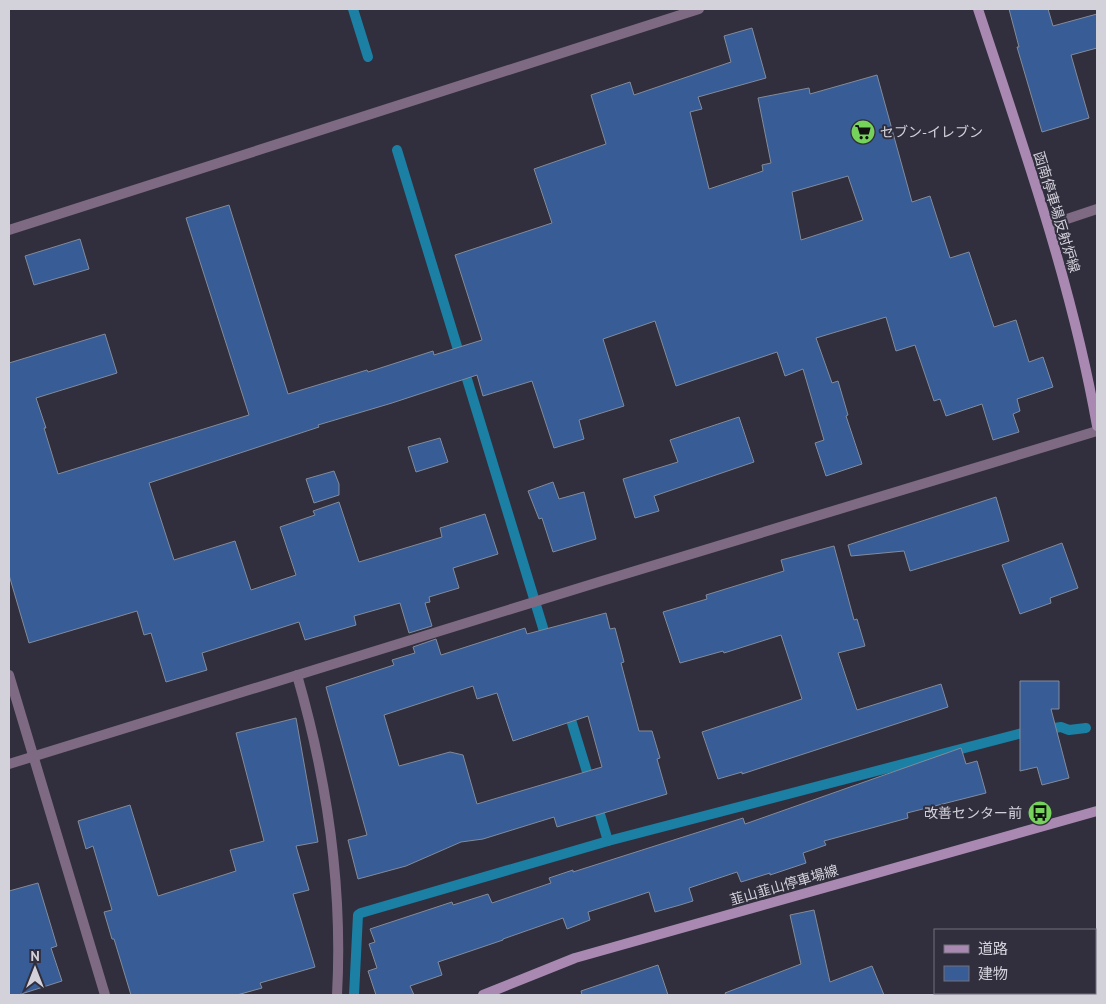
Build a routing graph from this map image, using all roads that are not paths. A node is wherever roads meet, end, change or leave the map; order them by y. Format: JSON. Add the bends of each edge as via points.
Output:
{"nodes":[{"id":1,"x":699,"y":9,"type":"edge"},
{"id":2,"x":978,"y":9,"type":"edge"},
{"id":3,"x":1097,"y":209,"type":"edge"},
{"id":4,"x":1049,"y":226,"type":"junction"},
{"id":5,"x":9,"y":230,"type":"edge"},
{"id":6,"x":1097,"y":426,"type":"edge"},
{"id":7,"x":1097,"y":431,"type":"edge"},
{"id":8,"x":9,"y":675,"type":"edge"},
{"id":9,"x":296,"y":675,"type":"junction"},
{"id":10,"x":34,"y":756,"type":"junction"},
{"id":11,"x":9,"y":764,"type":"edge"},
{"id":12,"x":1097,"y":811,"type":"edge"},
{"id":13,"x":105,"y":995,"type":"edge"},
{"id":14,"x":337,"y":995,"type":"edge"},
{"id":15,"x":483,"y":995,"type":"edge"}],
"edges":[{"from":1,"to":5,"type":"street"},
{"from":2,"to":4,"type":"main road","name":"函南停車場反射炉線"},
{"from":3,"to":4,"type":"street"},
{"from":4,"to":6,"type":"main road","name":"函南停車場反射炉線","via":[[1088,374]]},
{"from":7,"to":9,"type":"street"},
{"from":8,"to":10,"type":"street"},
{"from":9,"to":10,"type":"street"},
{"from":9,"to":14,"type":"street","via":[[317,750],[333,848],[338,915]]},
{"from":10,"to":11,"type":"street"},
{"from":10,"to":13,"type":"street"},
{"from":12,"to":15,"type":"main road","name":"韮山韮山停車場線","via":[[575,958]]}]}
